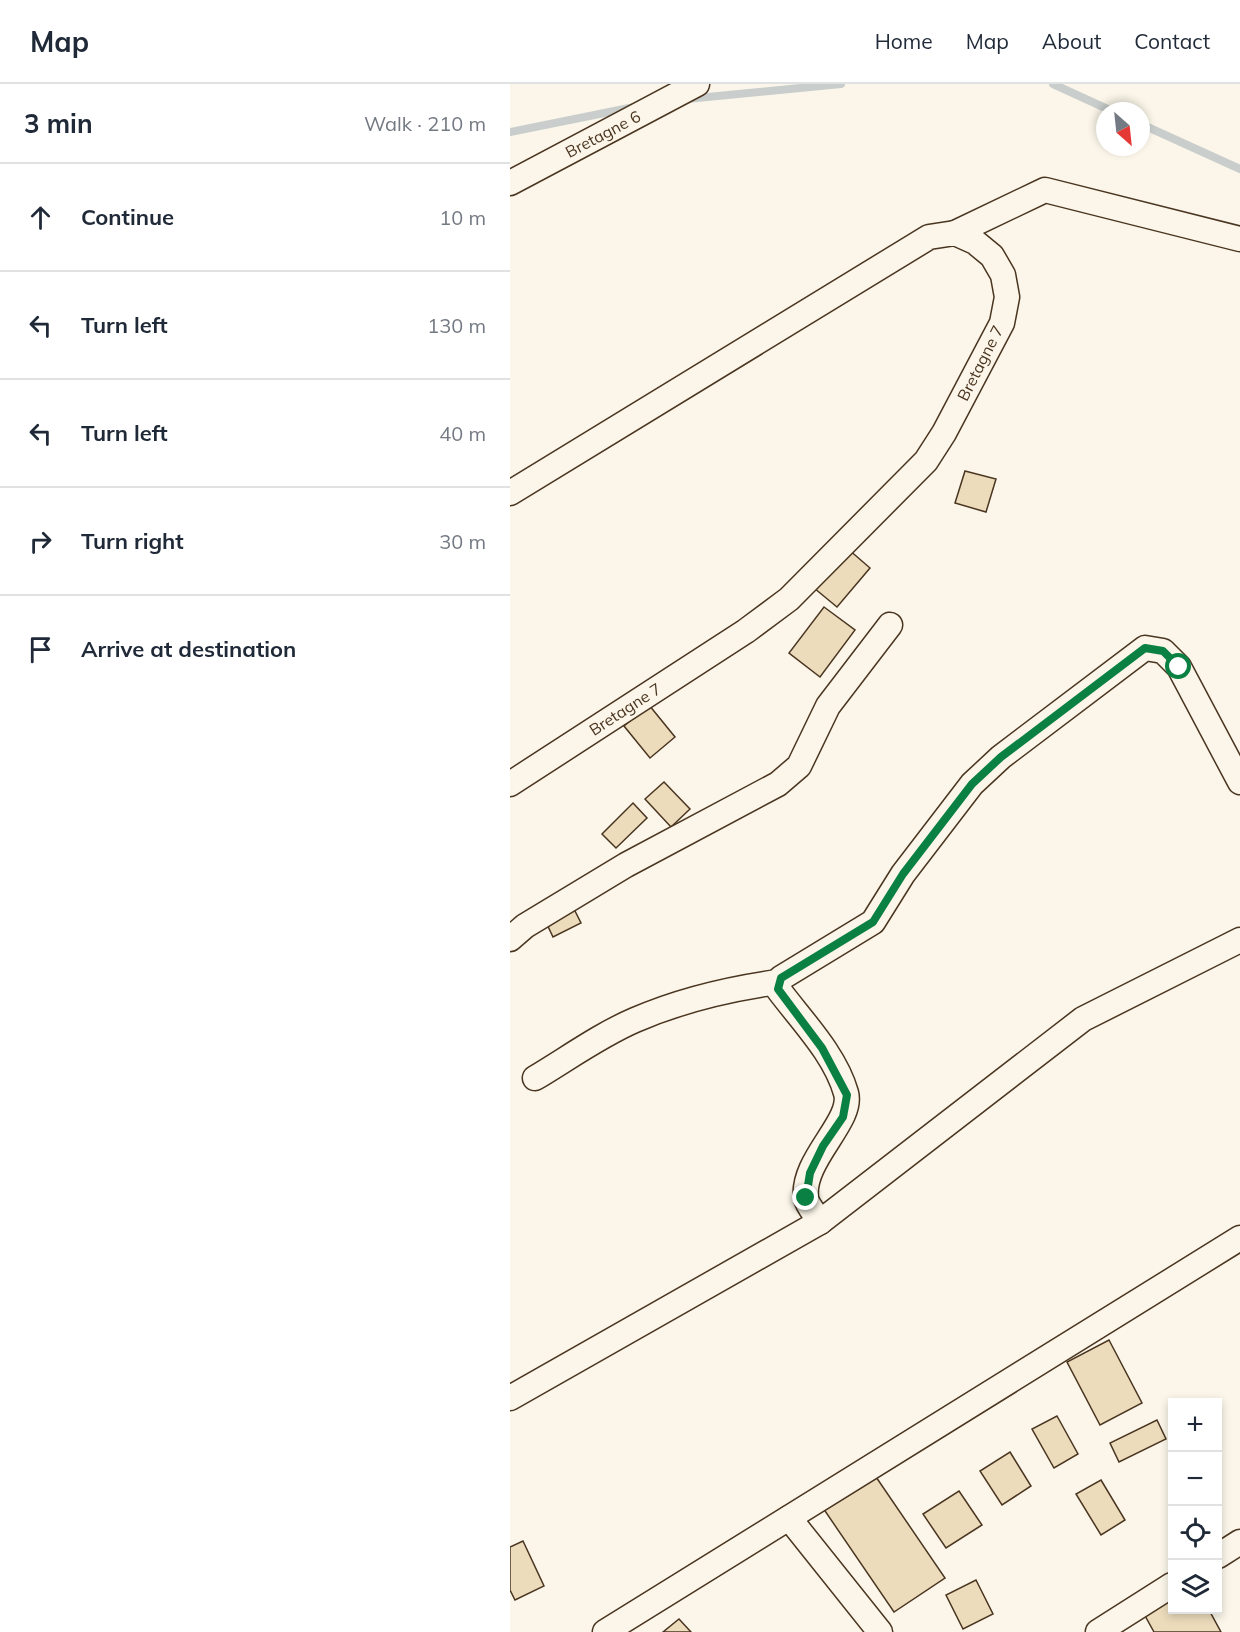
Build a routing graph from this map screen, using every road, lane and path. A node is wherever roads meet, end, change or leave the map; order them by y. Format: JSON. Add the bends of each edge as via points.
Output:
{"nodes":[{"id":1,"x":697,"y":84,"type":"edge"},
{"id":2,"x":510,"y":183,"type":"edge"},
{"id":3,"x":956,"y":233,"type":"junction"},
{"id":4,"x":1240,"y":239,"type":"edge"},
{"id":5,"x":510,"y":493,"type":"edge"},
{"id":6,"x":890,"y":625,"type":"dead end"},
{"id":7,"x":1240,"y":782,"type":"edge"},
{"id":8,"x":510,"y":784,"type":"edge"},
{"id":9,"x":510,"y":939,"type":"edge"},
{"id":10,"x":1240,"y":940,"type":"edge"},
{"id":11,"x":778,"y":982,"type":"junction"},
{"id":12,"x":535,"y":1078,"type":"dead end"},
{"id":13,"x":820,"y":1222,"type":"junction"},
{"id":14,"x":1240,"y":1238,"type":"edge"},
{"id":15,"x":510,"y":1398,"type":"edge"},
{"id":16,"x":789,"y":1518,"type":"junction"},
{"id":17,"x":1240,"y":1542,"type":"edge"},
{"id":18,"x":1222,"y":1553,"type":"edge"},
{"id":19,"x":1168,"y":1588,"type":"edge"},
{"id":20,"x":605,"y":1632,"type":"edge"},
{"id":21,"x":880,"y":1632,"type":"edge"},
{"id":22,"x":1098,"y":1632,"type":"edge"}],
"edges":[{"from":1,"to":2,"type":"street","name":"Bretagne 6"},
{"from":3,"to":4,"type":"street","via":[[1045,190]]},
{"from":3,"to":5,"type":"street","via":[[929,237]]},
{"from":3,"to":8,"type":"street","name":"Bretagne 7","via":[[992,256],[1003,275],[1007,297],[1002,323],[926,461],[789,599]]},
{"from":6,"to":9,"type":"street","via":[[828,706],[799,766],[778,784],[626,866],[525,926]]},
{"from":7,"to":11,"type":"street","via":[[1179,667],[1163,651],[1145,648],[1001,757],[972,784],[903,874],[873,922]]},
{"from":10,"to":13,"type":"street","via":[[1083,1020]]},
{"from":11,"to":12,"type":"street","via":[[702,996],[634,1021]]},
{"from":11,"to":13,"type":"street","via":[[778,989],[822,1048],[847,1095],[843,1117],[810,1173],[806,1198]]},
{"from":13,"to":15,"type":"street"},
{"from":14,"to":16,"type":"street"},
{"from":16,"to":20,"type":"street"},
{"from":16,"to":21,"type":"street"},
{"from":17,"to":18,"type":"street"},
{"from":19,"to":22,"type":"street"}]}
